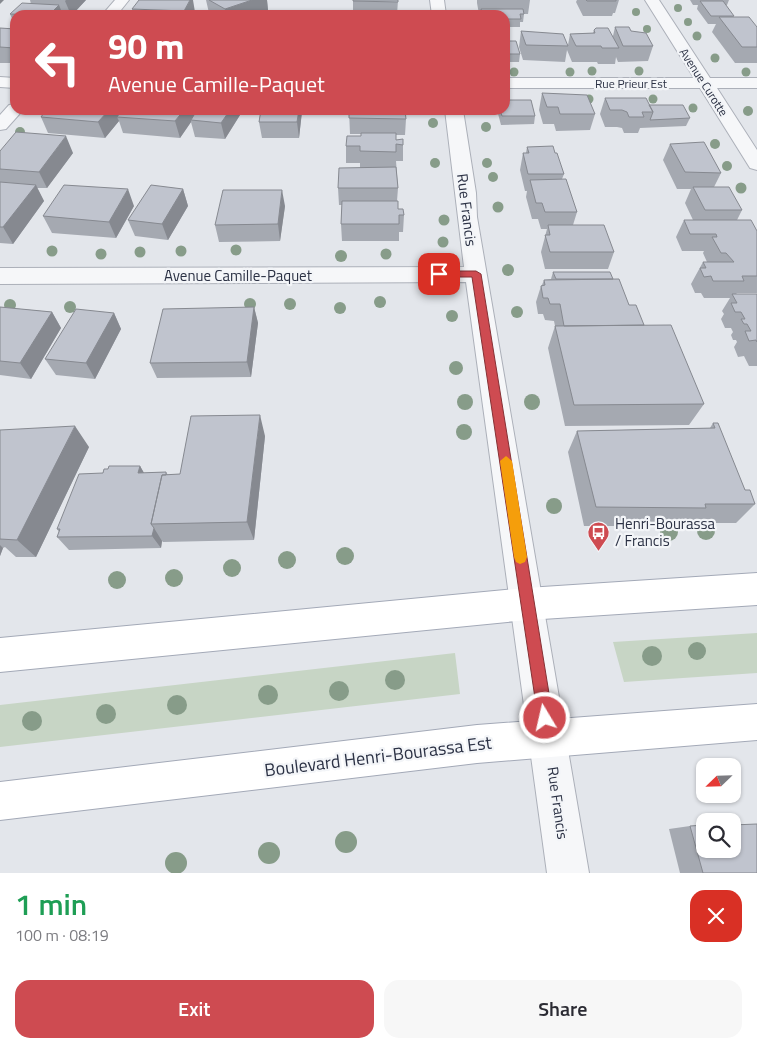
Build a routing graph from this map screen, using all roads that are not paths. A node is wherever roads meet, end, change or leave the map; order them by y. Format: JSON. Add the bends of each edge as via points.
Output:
{"nodes":[{"id":1,"x":122,"y":0,"type":"edge"},
{"id":2,"x":652,"y":0,"type":"edge"},
{"id":3,"x":113,"y":10,"type":"edge"},
{"id":4,"x":510,"y":83,"type":"edge"},
{"id":5,"x":705,"y":83,"type":"junction"},
{"id":6,"x":757,"y":83,"type":"edge"},
{"id":7,"x":10,"y":114,"type":"edge"},
{"id":8,"x":455,"y":115,"type":"edge"},
{"id":9,"x":0,"y":125,"type":"edge"},
{"id":10,"x":757,"y":164,"type":"edge"},
{"id":11,"x":476,"y":274,"type":"junction"},
{"id":12,"x":0,"y":276,"type":"edge"},
{"id":13,"x":757,"y":589,"type":"edge"},
{"id":14,"x":527,"y":604,"type":"junction"},
{"id":15,"x":0,"y":655,"type":"edge"},
{"id":16,"x":757,"y":722,"type":"edge"},
{"id":17,"x":548,"y":737,"type":"junction"},
{"id":18,"x":0,"y":801,"type":"edge"},
{"id":19,"x":568,"y":873,"type":"edge"}],
"edges":[{"from":1,"to":3,"type":"street"},
{"from":2,"to":5,"type":"street","name":"Avenue Curotte"},
{"from":4,"to":5,"type":"street","name":"Rue Prieur Est"},
{"from":5,"to":6,"type":"street","name":"Rue Prieur Est"},
{"from":5,"to":10,"type":"street","name":"Avenue Curotte"},
{"from":7,"to":9,"type":"street"},
{"from":8,"to":11,"type":"street","name":"Rue Francis"},
{"from":11,"to":12,"type":"street","name":"Avenue Camille-Paquet"},
{"from":11,"to":14,"type":"street","name":"Rue Francis"},
{"from":13,"to":14,"type":"main road"},
{"from":14,"to":15,"type":"main road"},
{"from":14,"to":17,"type":"street","name":"Rue Francis"},
{"from":16,"to":17,"type":"main road","name":"Boulevard Henri-Bourassa Est"},
{"from":17,"to":18,"type":"main road","name":"Boulevard Henri-Bourassa Est"},
{"from":17,"to":19,"type":"street","name":"Rue Francis"}]}
